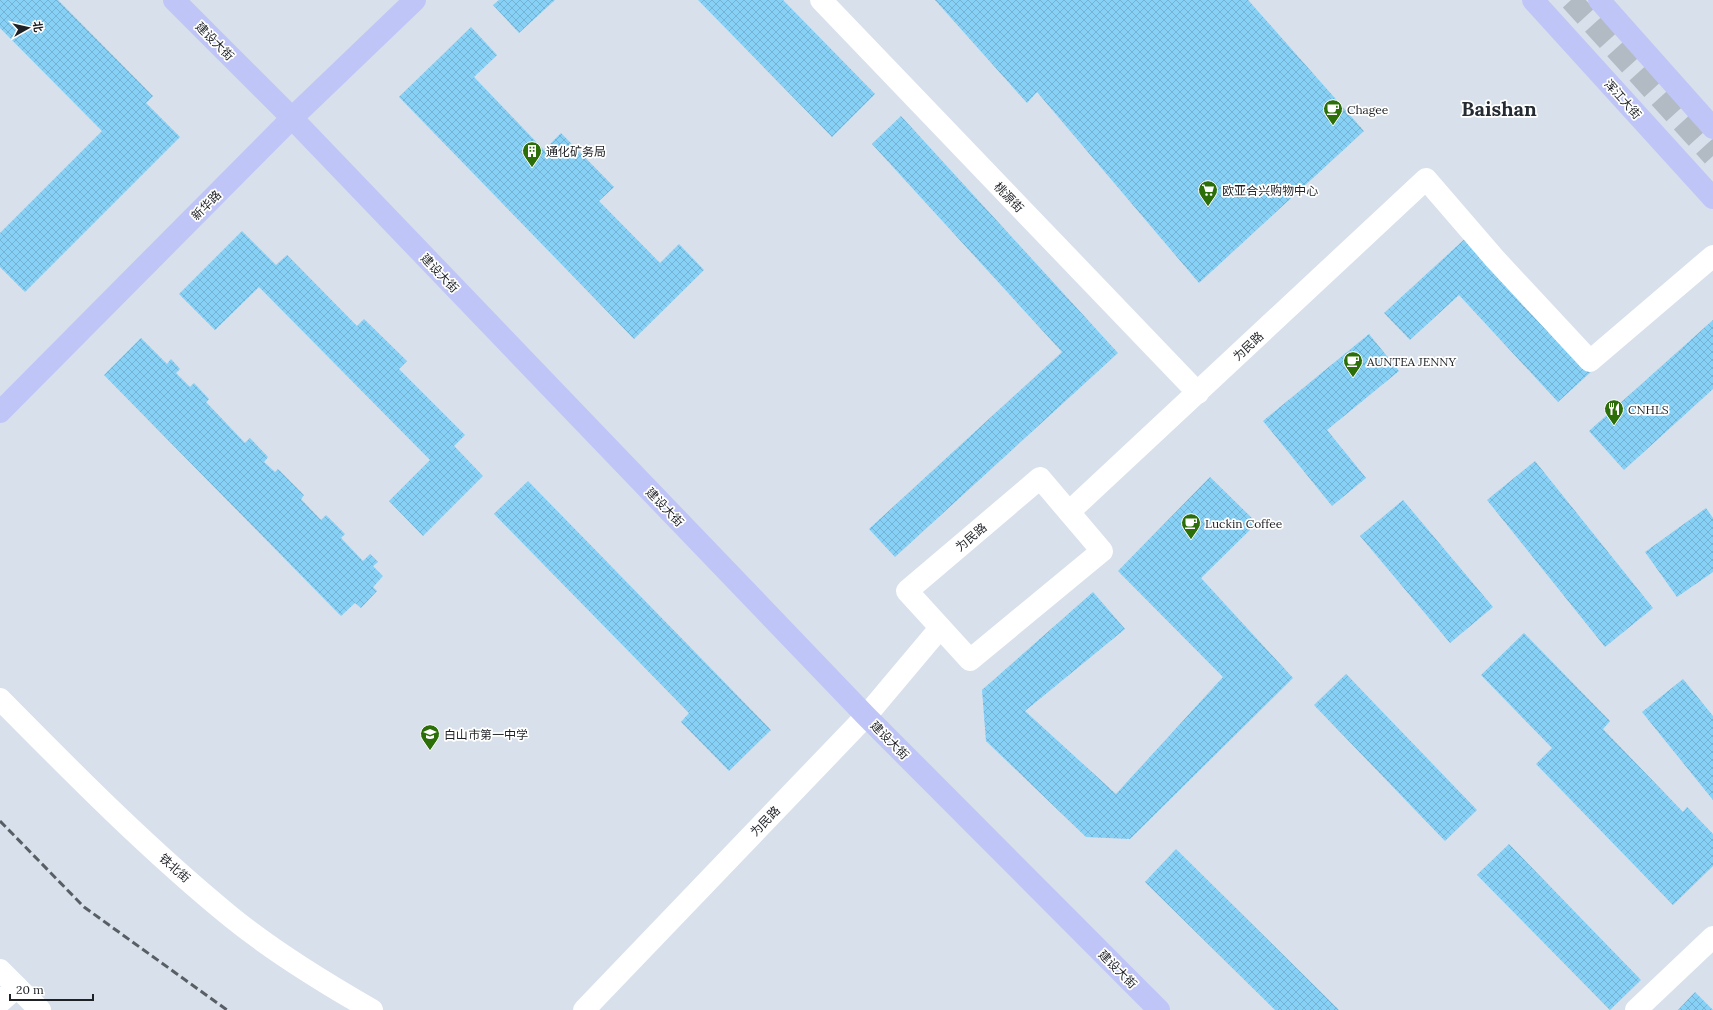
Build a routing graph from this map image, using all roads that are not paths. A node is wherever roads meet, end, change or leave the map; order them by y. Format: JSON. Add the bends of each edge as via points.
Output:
{"nodes":[{"id":1,"x":174,"y":0,"type":"edge"},
{"id":2,"x":415,"y":0,"type":"edge"},
{"id":3,"x":821,"y":0,"type":"edge"},
{"id":4,"x":1533,"y":0,"type":"edge"},
{"id":5,"x":1599,"y":0,"type":"edge"},
{"id":6,"x":292,"y":118,"type":"junction"},
{"id":7,"x":1713,"y":128,"type":"edge"},
{"id":8,"x":1713,"y":198,"type":"edge"},
{"id":9,"x":1713,"y":256,"type":"edge"},
{"id":10,"x":1198,"y":393,"type":"junction"},
{"id":11,"x":0,"y":412,"type":"edge"},
{"id":12,"x":1069,"y":512,"type":"junction"},
{"id":13,"x":940,"y":628,"type":"junction"},
{"id":14,"x":0,"y":699,"type":"edge"},
{"id":15,"x":866,"y":716,"type":"junction"},
{"id":16,"x":1713,"y":937,"type":"edge"},
{"id":17,"x":0,"y":970,"type":"edge"},
{"id":18,"x":17,"y":987,"type":"junction"},
{"id":19,"x":0,"y":1002,"type":"edge"},
{"id":20,"x":40,"y":1010,"type":"edge"},
{"id":21,"x":372,"y":1010,"type":"edge"},
{"id":22,"x":584,"y":1010,"type":"edge"},
{"id":23,"x":1159,"y":1010,"type":"edge"},
{"id":24,"x":1636,"y":1010,"type":"edge"}],
"edges":[{"from":1,"to":6,"type":"main road","name":"建设大街"},
{"from":2,"to":6,"type":"main road","name":"新华路"},
{"from":3,"to":10,"type":"street","name":"桃源街"},
{"from":4,"to":8,"type":"main road","name":"浑江大街"},
{"from":5,"to":7,"type":"main road"},
{"from":6,"to":11,"type":"main road","name":"新华路"},
{"from":6,"to":15,"type":"main road","name":"建设大街"},
{"from":9,"to":10,"type":"street","name":"为民路","via":[[1590,361],[1495,259],[1426,179]]},
{"from":10,"to":12,"type":"street","name":"为民路"},
{"from":12,"to":13,"type":"street","name":"为民路","via":[[1102,551],[970,660]]},
{"from":12,"to":13,"type":"street","name":"为民路","via":[[1040,478],[907,591]]},
{"from":13,"to":15,"type":"street","name":"为民路"},
{"from":14,"to":21,"type":"street","name":"铁北街","via":[[147,843],[231,917],[286,957]]},
{"from":15,"to":22,"type":"street","name":"为民路"},
{"from":15,"to":23,"type":"main road","name":"建设大街"},
{"from":16,"to":24,"type":"street"},
{"from":17,"to":18,"type":"street"},
{"from":18,"to":19,"type":"street"},
{"from":18,"to":20,"type":"street"}]}
